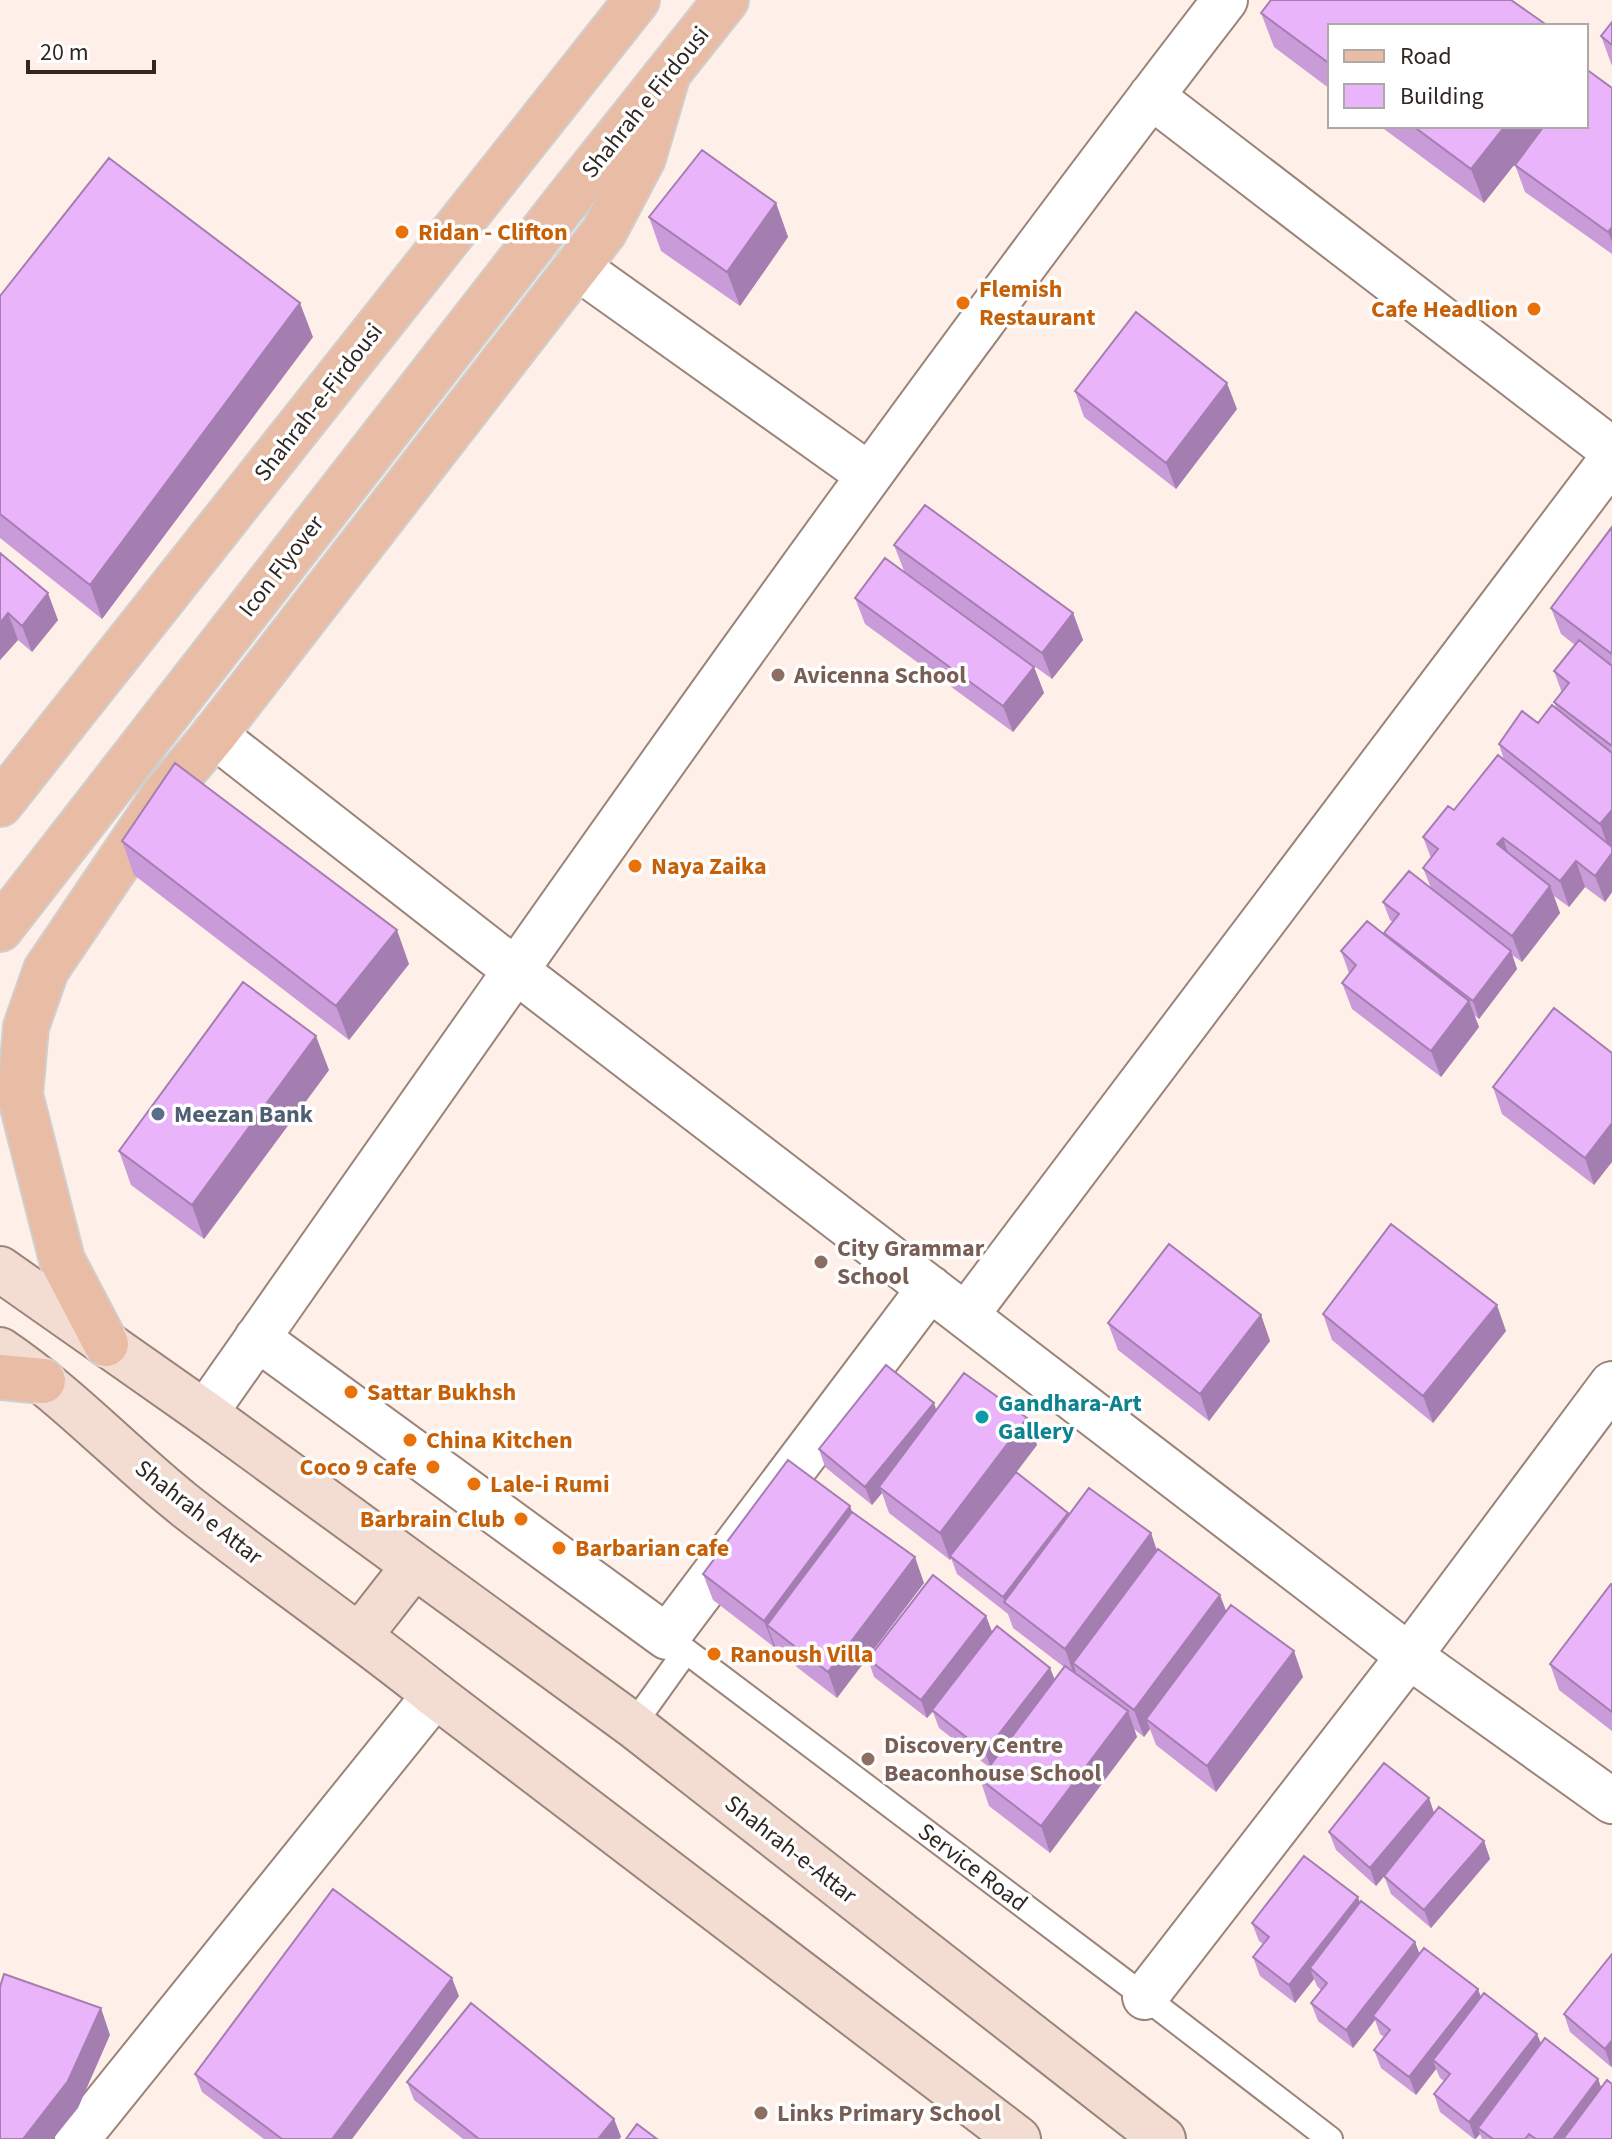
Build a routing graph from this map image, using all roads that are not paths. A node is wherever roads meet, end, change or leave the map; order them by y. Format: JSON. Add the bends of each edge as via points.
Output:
{"nodes":[{"id":1,"x":637,"y":0,"type":"edge"},
{"id":2,"x":726,"y":0,"type":"edge"},
{"id":3,"x":1225,"y":0,"type":"edge"},
{"id":4,"x":668,"y":73,"type":"junction"},
{"id":5,"x":1151,"y":96,"type":"junction"},
{"id":6,"x":564,"y":204,"type":"joint"},
{"id":7,"x":577,"y":267,"type":"junction"},
{"id":8,"x":1612,"y":450,"type":"edge"},
{"id":9,"x":1612,"y":459,"type":"edge"},
{"id":10,"x":869,"y":475,"type":"junction"},
{"id":11,"x":214,"y":735,"type":"junction"},
{"id":12,"x":0,"y":804,"type":"edge"},
{"id":13,"x":0,"y":929,"type":"edge"},
{"id":14,"x":515,"y":970,"type":"junction"},
{"id":15,"x":10,"y":1098,"type":"edge"},
{"id":16,"x":0,"y":1269,"type":"edge"},
{"id":17,"x":930,"y":1288,"type":"junction"},
{"id":18,"x":966,"y":1315,"type":"junction"},
{"id":19,"x":257,"y":1338,"type":"junction"},
{"id":20,"x":106,"y":1344,"type":"junction"},
{"id":21,"x":0,"y":1350,"type":"edge"},
{"id":22,"x":0,"y":1377,"type":"edge"},
{"id":23,"x":43,"y":1381,"type":"junction"},
{"id":24,"x":1612,"y":1384,"type":"edge"},
{"id":25,"x":205,"y":1413,"type":"junction"},
{"id":26,"x":414,"y":1566,"type":"junction"},
{"id":27,"x":360,"y":1635,"type":"junction"},
{"id":28,"x":676,"y":1644,"type":"junction"},
{"id":29,"x":1409,"y":1656,"type":"junction"},
{"id":30,"x":435,"y":1695,"type":"junction"},
{"id":31,"x":633,"y":1725,"type":"junction"},
{"id":32,"x":1612,"y":1801,"type":"edge"},
{"id":33,"x":1145,"y":1997,"type":"junction"},
{"id":34,"x":77,"y":2139,"type":"edge"},
{"id":35,"x":1018,"y":2139,"type":"edge"},
{"id":36,"x":1163,"y":2139,"type":"edge"},
{"id":37,"x":1330,"y":2139,"type":"edge"}],
"edges":[{"from":1,"to":12,"type":"main road","name":"Shahrah-e-Firdousi"},
{"from":2,"to":4,"type":"main road","name":"Shahrah e Firdousi"},
{"from":3,"to":5,"type":"street"},
{"from":4,"to":6,"type":"main road","name":"Shahrah e Firdousi"},
{"from":4,"to":7,"type":"main road","via":[[643,158],[604,232]]},
{"from":5,"to":8,"type":"street"},
{"from":5,"to":10,"type":"street"},
{"from":6,"to":13,"type":"main road","name":"Icon Flyover"},
{"from":7,"to":10,"type":"street"},
{"from":7,"to":11,"type":"main road"},
{"from":9,"to":18,"type":"street"},
{"from":10,"to":14,"type":"street"},
{"from":11,"to":14,"type":"street"},
{"from":11,"to":15,"type":"main road","via":[[165,794],[46,970]]},
{"from":14,"to":17,"type":"street"},
{"from":14,"to":19,"type":"street"},
{"from":15,"to":20,"type":"main road","via":[[62,1260]]},
{"from":16,"to":20,"type":"main road"},
{"from":17,"to":18,"type":"street"},
{"from":17,"to":28,"type":"street"},
{"from":18,"to":29,"type":"street"},
{"from":19,"to":25,"type":"street"},
{"from":19,"to":28,"type":"street"},
{"from":20,"to":25,"type":"main road"},
{"from":21,"to":23,"type":"main road","name":"Shahrah e Attar"},
{"from":22,"to":23,"type":"main road"},
{"from":23,"to":27,"type":"main road","name":"Shahrah e Attar","via":[[186,1506]]},
{"from":24,"to":29,"type":"street"},
{"from":25,"to":26,"type":"main road"},
{"from":26,"to":27,"type":"main road"},
{"from":26,"to":31,"type":"main road","name":"Shahrah-e-Attar"},
{"from":27,"to":30,"type":"main road"},
{"from":28,"to":31,"type":"lane"},
{"from":28,"to":33,"type":"lane","name":"Service Road"},
{"from":29,"to":32,"type":"street"},
{"from":29,"to":33,"type":"street"},
{"from":30,"to":34,"type":"street"},
{"from":30,"to":35,"type":"main road"},
{"from":31,"to":36,"type":"main road","name":"Shahrah-e-Attar"},
{"from":33,"to":37,"type":"lane","name":"Service Road"}]}
